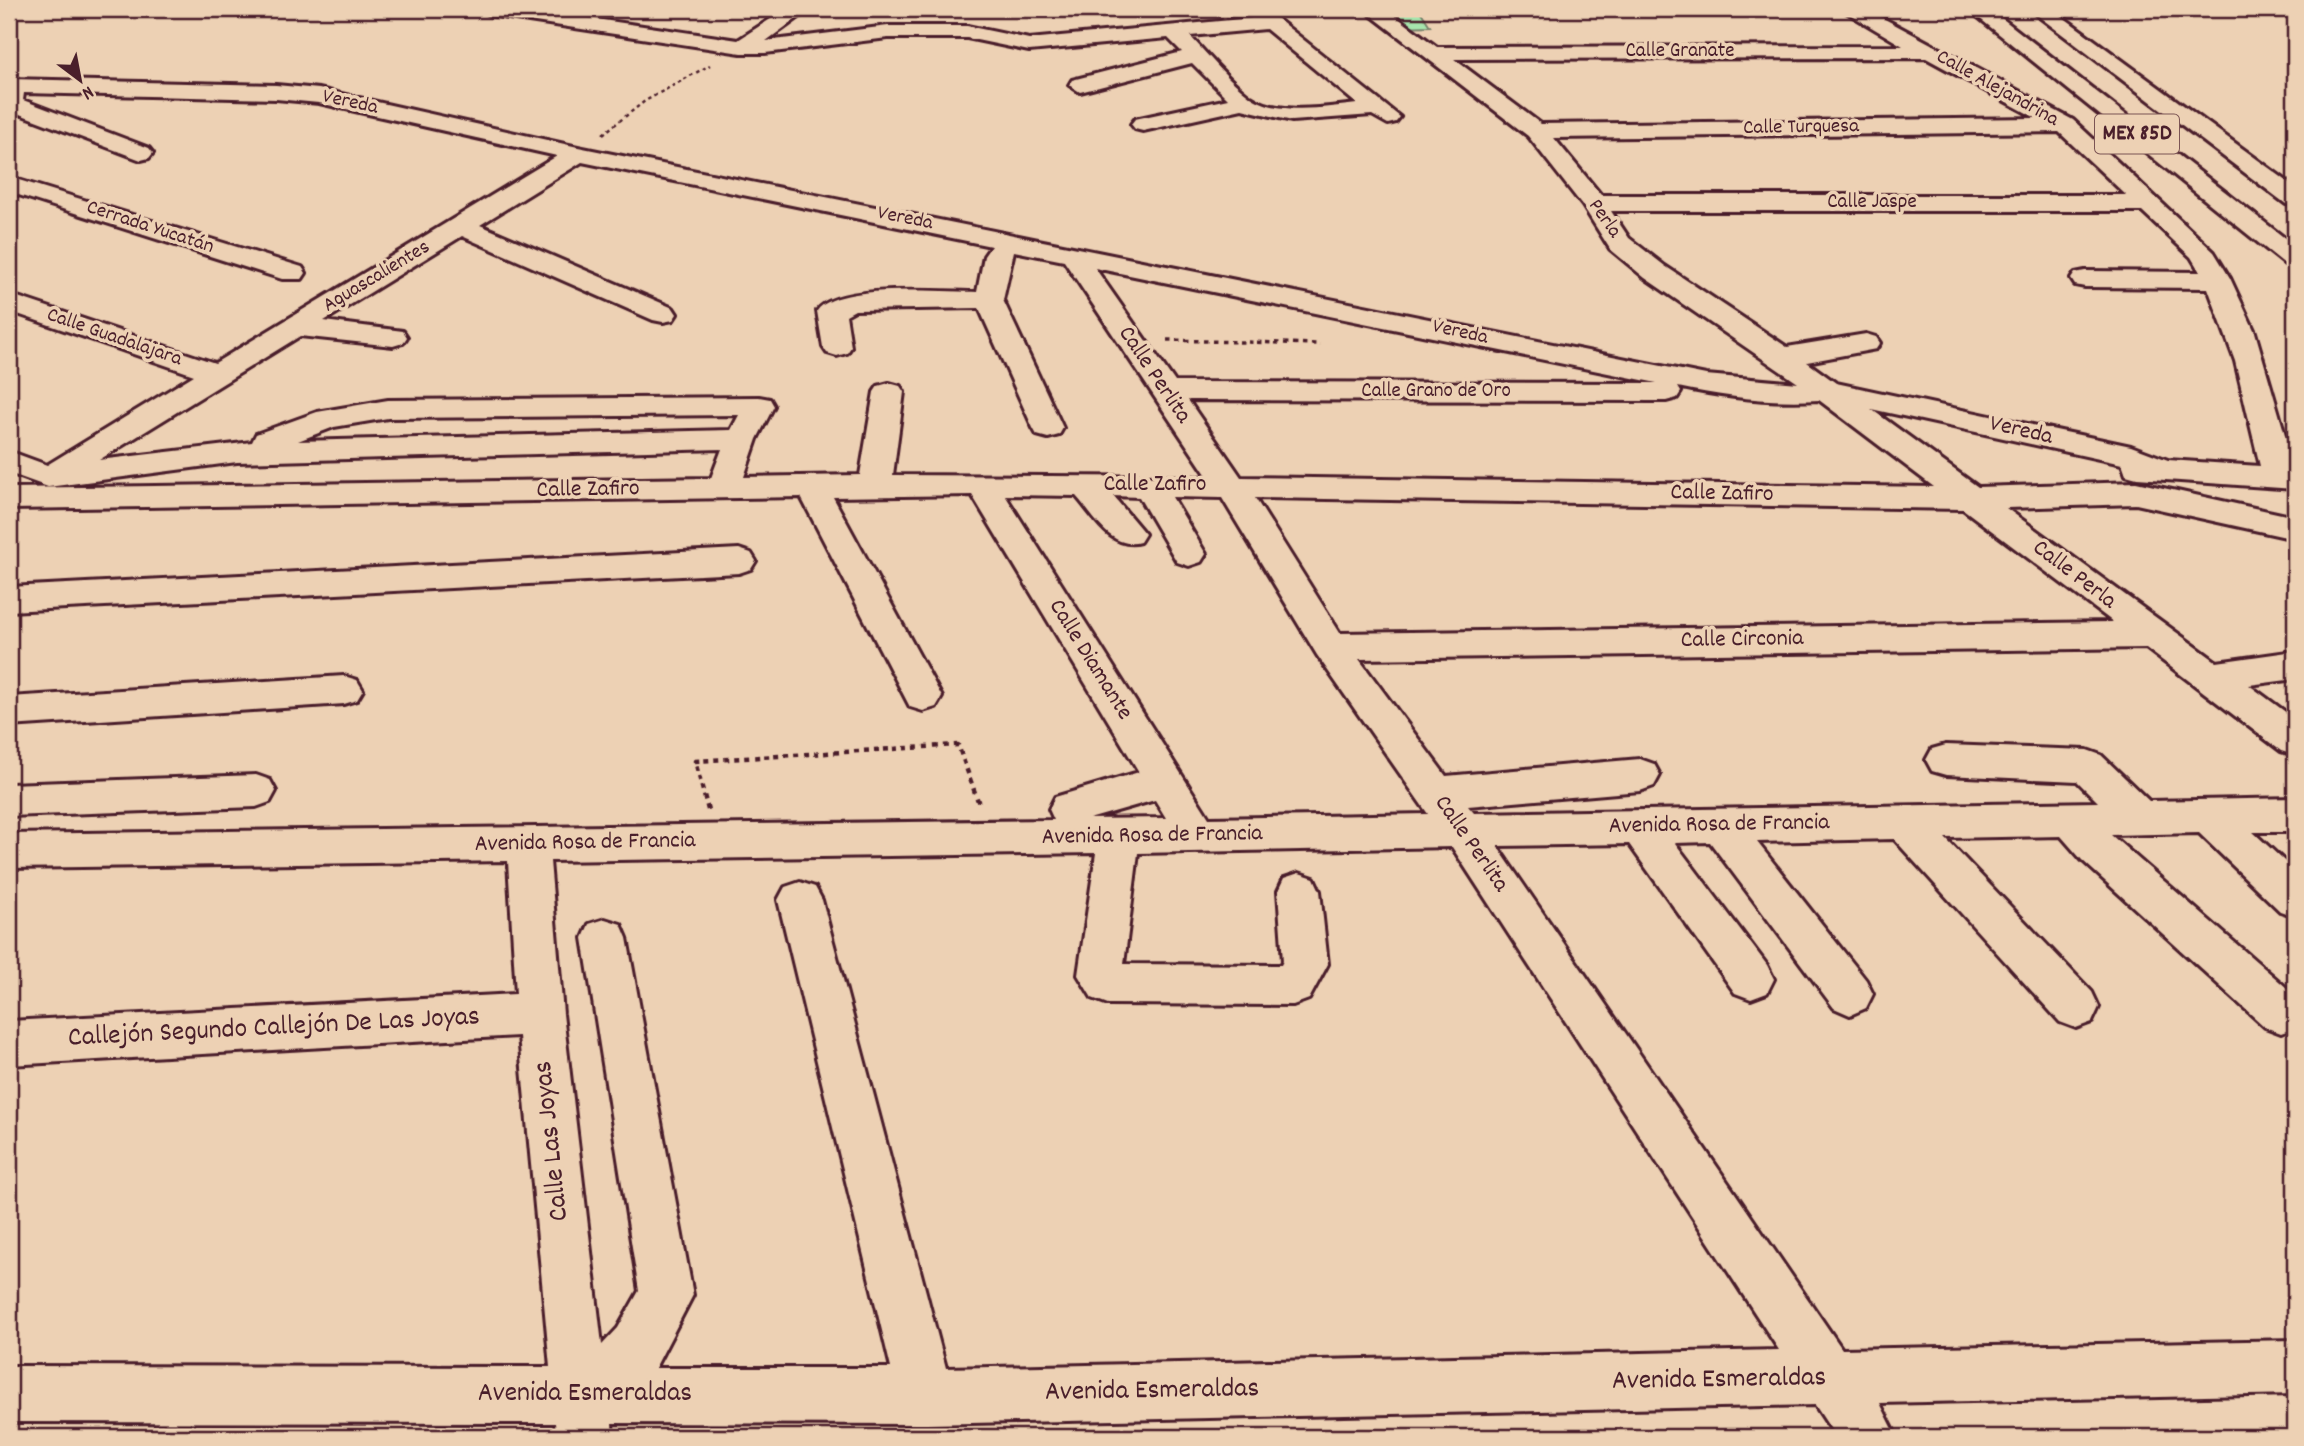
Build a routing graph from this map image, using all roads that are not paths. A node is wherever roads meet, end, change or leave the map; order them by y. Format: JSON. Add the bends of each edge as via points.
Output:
{"nodes":[{"id":1,"x":489,"y":9,"type":"edge"},
{"id":2,"x":800,"y":9,"type":"edge"},
{"id":3,"x":1373,"y":9,"type":"edge"},
{"id":4,"x":1852,"y":9,"type":"edge"},
{"id":5,"x":1978,"y":9,"type":"edge"},
{"id":6,"x":2039,"y":9,"type":"edge"},
{"id":7,"x":1260,"y":16,"type":"edge"},
{"id":8,"x":984,"y":22,"type":"junction"},
{"id":9,"x":771,"y":28,"type":"junction"},
{"id":10,"x":1173,"y":32,"type":"junction"},
{"id":11,"x":741,"y":47,"type":"junction"},
{"id":12,"x":1930,"y":52,"type":"junction"},
{"id":13,"x":1431,"y":53,"type":"junction"},
{"id":14,"x":1197,"y":55,"type":"junction"},
{"id":15,"x":1080,"y":85,"type":"dead end"},
{"id":16,"x":11,"y":86,"type":"edge"},
{"id":17,"x":1244,"y":102,"type":"junction"},
{"id":18,"x":1143,"y":124,"type":"dead end"},
{"id":19,"x":2065,"y":125,"type":"junction"},
{"id":20,"x":1536,"y":131,"type":"junction"},
{"id":21,"x":141,"y":153,"type":"dead end"},
{"id":22,"x":578,"y":154,"type":"junction"},
{"id":23,"x":9,"y":184,"type":"edge"},
{"id":24,"x":2295,"y":199,"type":"edge"},
{"id":25,"x":1594,"y":203,"type":"junction"},
{"id":26,"x":2149,"y":203,"type":"junction"},
{"id":27,"x":460,"y":226,"type":"junction"},
{"id":28,"x":1008,"y":240,"type":"junction"},
{"id":29,"x":1072,"y":253,"type":"junction"},
{"id":30,"x":2295,"y":259,"type":"edge"},
{"id":31,"x":292,"y":273,"type":"dead end"},
{"id":32,"x":2085,"y":279,"type":"dead end"},
{"id":33,"x":2218,"y":280,"type":"junction"},
{"id":34,"x":989,"y":300,"type":"junction"},
{"id":35,"x":9,"y":302,"type":"edge"},
{"id":36,"x":663,"y":314,"type":"dead end"},
{"id":37,"x":295,"y":327,"type":"junction"},
{"id":38,"x":393,"y":337,"type":"dead end"},
{"id":39,"x":1866,"y":343,"type":"dead end"},
{"id":40,"x":837,"y":347,"type":"dead end"},
{"id":41,"x":1782,"y":357,"type":"junction"},
{"id":42,"x":219,"y":374,"type":"junction"},
{"id":43,"x":1706,"y":384,"type":"junction"},
{"id":44,"x":1164,"y":391,"type":"junction"},
{"id":45,"x":889,"y":392,"type":"dead end"},
{"id":46,"x":1826,"y":397,"type":"junction"},
{"id":47,"x":1048,"y":428,"type":"dead end"},
{"id":48,"x":9,"y":461,"type":"edge"},
{"id":49,"x":2139,"y":471,"type":"junction"},
{"id":50,"x":48,"y":477,"type":"junction"},
{"id":51,"x":2287,"y":478,"type":"edge"},
{"id":52,"x":982,"y":484,"type":"junction"},
{"id":53,"x":1083,"y":484,"type":"junction"},
{"id":54,"x":875,"y":485,"type":"junction"},
{"id":55,"x":1149,"y":485,"type":"junction"},
{"id":56,"x":1230,"y":485,"type":"junction"},
{"id":57,"x":811,"y":486,"type":"junction"},
{"id":58,"x":724,"y":488,"type":"junction"},
{"id":59,"x":1971,"y":498,"type":"junction"},
{"id":60,"x":10,"y":499,"type":"edge"},
{"id":61,"x":2295,"y":528,"type":"edge"},
{"id":62,"x":1128,"y":534,"type":"dead end"},
{"id":63,"x":1189,"y":554,"type":"dead end"},
{"id":64,"x":739,"y":561,"type":"dead end"},
{"id":65,"x":9,"y":599,"type":"edge"},
{"id":66,"x":2155,"y":635,"type":"junction"},
{"id":67,"x":1330,"y":646,"type":"junction"},
{"id":68,"x":2295,"y":665,"type":"edge"},
{"id":69,"x":2212,"y":677,"type":"junction"},
{"id":70,"x":344,"y":690,"type":"dead end"},
{"id":71,"x":923,"y":697,"type":"dead end"},
{"id":72,"x":9,"y":712,"type":"edge"},
{"id":73,"x":2295,"y":740,"type":"edge"},
{"id":74,"x":1946,"y":760,"type":"dead end"},
{"id":75,"x":1640,"y":775,"type":"dead end"},
{"id":76,"x":1164,"y":781,"type":"junction"},
{"id":77,"x":256,"y":791,"type":"dead end"},
{"id":78,"x":1435,"y":793,"type":"junction"},
{"id":79,"x":9,"y":800,"type":"edge"},
{"id":80,"x":1069,"y":809,"type":"dead end"},
{"id":81,"x":2295,"y":815,"type":"edge"},
{"id":82,"x":2208,"y":816,"type":"junction"},
{"id":83,"x":2139,"y":817,"type":"junction"},
{"id":84,"x":2071,"y":819,"type":"junction"},
{"id":85,"x":1904,"y":822,"type":"junction"},
{"id":86,"x":1720,"y":825,"type":"junction"},
{"id":87,"x":1639,"y":827,"type":"junction"},
{"id":88,"x":1462,"y":829,"type":"junction"},
{"id":89,"x":1198,"y":835,"type":"junction"},
{"id":90,"x":1119,"y":836,"type":"junction"},
{"id":91,"x":528,"y":844,"type":"junction"},
{"id":92,"x":9,"y":850,"type":"edge"},
{"id":93,"x":1299,"y":891,"type":"dead end"},
{"id":94,"x":2295,"y":898,"type":"edge"},
{"id":95,"x":800,"y":900,"type":"dead end"},
{"id":96,"x":605,"y":938,"type":"dead end"},
{"id":97,"x":1751,"y":979,"type":"dead end"},
{"id":98,"x":1850,"y":995,"type":"dead end"},
{"id":99,"x":2076,"y":1007,"type":"dead end"},
{"id":100,"x":2281,"y":1012,"type":"dead end"},
{"id":101,"x":540,"y":1014,"type":"junction"},
{"id":102,"x":9,"y":1043,"type":"edge"},
{"id":103,"x":2295,"y":1367,"type":"edge"},
{"id":104,"x":1830,"y":1379,"type":"junction"},
{"id":105,"x":9,"y":1394,"type":"edge"},
{"id":106,"x":926,"y":1396,"type":"junction"},
{"id":107,"x":587,"y":1409,"type":"edge"},
{"id":108,"x":1869,"y":1437,"type":"edge"}],
"edges":[{"from":1,"to":11,"type":"main road"},
{"from":2,"to":9,"type":"main road"},
{"from":3,"to":13,"type":"main road","name":"Perla"},
{"from":4,"to":12,"type":"main road","name":"Calle Alejandrina"},
{"from":5,"to":30,"type":"main road","number":"MEX 85D"},
{"from":6,"to":24,"type":"main road","number":"MEX 85D"},
{"from":7,"to":10,"type":"main road"},
{"from":7,"to":17,"type":"main road","via":[[1385,114],[1281,114]]},
{"from":8,"to":9,"type":"main road","via":[[912,15]]},
{"from":8,"to":10,"type":"main road","via":[[1010,43],[1029,45]]},
{"from":8,"to":11,"type":"main road","via":[[967,32],[888,32]]},
{"from":9,"to":11,"type":"main road"},
{"from":10,"to":14,"type":"main road"},
{"from":12,"to":13,"type":"main road","name":"Calle Granate"},
{"from":12,"to":19,"type":"main road","name":"Calle Alejandrina"},
{"from":13,"to":20,"type":"main road","name":"Perla"},
{"from":14,"to":15,"type":"main road"},
{"from":14,"to":17,"type":"main road"},
{"from":16,"to":21,"type":"main road","via":[[11,103]]},
{"from":16,"to":22,"type":"main road","name":"Vereda","via":[[319,96]]},
{"from":17,"to":18,"type":"main road"},
{"from":19,"to":20,"type":"main road","name":"Calle Turquesa"},
{"from":19,"to":26,"type":"main road","name":"Calle Alejandrina"},
{"from":20,"to":25,"type":"main road","name":"Perla"},
{"from":22,"to":27,"type":"main road","name":"Aguascalientes"},
{"from":22,"to":28,"type":"main road","name":"Vereda"},
{"from":23,"to":31,"type":"main road","name":"Cerrada Yucatán"},
{"from":25,"to":26,"type":"main road","name":"Calle Jaspe"},
{"from":25,"to":41,"type":"main road","name":"Perla","via":[[1619,243]]},
{"from":26,"to":33,"type":"main road","name":"Calle Alejandrina","via":[[2201,252]]},
{"from":27,"to":36,"type":"main road"},
{"from":27,"to":37,"type":"main road","name":"Aguascalientes"},
{"from":28,"to":29,"type":"main road","name":"Vereda"},
{"from":28,"to":34,"type":"main road","via":[[998,256]]},
{"from":29,"to":43,"type":"main road","name":"Vereda"},
{"from":29,"to":44,"type":"main road","name":"Calle Perlita"},
{"from":32,"to":33,"type":"main road"},
{"from":33,"to":51,"type":"main road","name":"Calle Alejandrina","via":[[2244,340]]},
{"from":34,"to":40,"type":"main road","via":[[850,302],[831,311]]},
{"from":34,"to":47,"type":"main road"},
{"from":35,"to":42,"type":"main road","name":"Calle Guadalajara"},
{"from":37,"to":38,"type":"main road"},
{"from":37,"to":42,"type":"main road","name":"Aguascalientes"},
{"from":39,"to":41,"type":"main road"},
{"from":41,"to":46,"type":"main road","name":"Perla"},
{"from":42,"to":50,"type":"main road","name":"Aguascalientes"},
{"from":43,"to":44,"type":"main road","name":"Calle Grano de Oro","via":[[1679,393]]},
{"from":43,"to":46,"type":"main road","name":"Vereda"},
{"from":44,"to":56,"type":"main road","name":"Calle Perlita"},
{"from":45,"to":54,"type":"main road"},
{"from":46,"to":49,"type":"main road","name":"Vereda"},
{"from":46,"to":59,"type":"main road","name":"Calle Perla"},
{"from":48,"to":50,"type":"main road"},
{"from":49,"to":51,"type":"main road","name":"Vereda"},
{"from":49,"to":59,"type":"main road","name":"Calle Zafiro"},
{"from":49,"to":61,"type":"main road","name":"Calle Zafiro"},
{"from":50,"to":58,"type":"main road","via":[[237,452],[741,439]]},
{"from":50,"to":60,"type":"main road","name":"Aguascalientes"},
{"from":52,"to":53,"type":"main road","name":"Calle Zafiro"},
{"from":52,"to":54,"type":"main road","name":"Calle Zafiro"},
{"from":52,"to":76,"type":"main road","name":"Calle Diamante"},
{"from":53,"to":55,"type":"main road","name":"Calle Zafiro"},
{"from":53,"to":62,"type":"main road"},
{"from":54,"to":57,"type":"main road","name":"Calle Zafiro"},
{"from":55,"to":56,"type":"main road","name":"Calle Zafiro"},
{"from":55,"to":63,"type":"main road"},
{"from":56,"to":59,"type":"main road","name":"Calle Zafiro"},
{"from":56,"to":67,"type":"main road","name":"Calle Perlita"},
{"from":57,"to":58,"type":"main road","name":"Calle Zafiro"},
{"from":57,"to":71,"type":"main road"},
{"from":58,"to":60,"type":"main road","name":"Calle Zafiro"},
{"from":59,"to":66,"type":"main road","name":"Calle Perla"},
{"from":64,"to":65,"type":"main road"},
{"from":66,"to":67,"type":"main road","name":"Calle Circonia"},
{"from":66,"to":69,"type":"main road","name":"Calle Perla"},
{"from":67,"to":78,"type":"main road","name":"Calle Perlita"},
{"from":68,"to":69,"type":"main road"},
{"from":69,"to":73,"type":"main road","name":"Calle Perla"},
{"from":70,"to":72,"type":"main road"},
{"from":74,"to":83,"type":"main road","via":[[2087,766]]},
{"from":75,"to":78,"type":"main road"},
{"from":76,"to":80,"type":"main road"},
{"from":76,"to":89,"type":"main road","name":"Calle Diamante"},
{"from":77,"to":79,"type":"main road"},
{"from":78,"to":88,"type":"main road","name":"Calle Perlita"},
{"from":81,"to":82,"type":"main road","name":"Avenida Rosa de Francia"},
{"from":82,"to":83,"type":"main road","name":"Avenida Rosa de Francia"},
{"from":82,"to":94,"type":"main road"},
{"from":83,"to":84,"type":"main road","name":"Avenida Rosa de Francia"},
{"from":84,"to":85,"type":"main road","name":"Avenida Rosa de Francia"},
{"from":84,"to":100,"type":"main road","via":[[2097,848]]},
{"from":85,"to":86,"type":"main road","name":"Avenida Rosa de Francia"},
{"from":85,"to":99,"type":"main road"},
{"from":86,"to":87,"type":"main road","name":"Avenida Rosa de Francia"},
{"from":86,"to":98,"type":"main road"},
{"from":87,"to":88,"type":"main road","name":"Avenida Rosa de Francia"},
{"from":87,"to":97,"type":"main road"},
{"from":88,"to":89,"type":"main road","name":"Avenida Rosa de Francia"},
{"from":88,"to":104,"type":"main road","name":"Calle Perlita"},
{"from":89,"to":90,"type":"main road","name":"Avenida Rosa de Francia"},
{"from":90,"to":91,"type":"main road","name":"Avenida Rosa de Francia"},
{"from":90,"to":93,"type":"main road","via":[[1100,975],[1108,984],[1293,985],[1306,964]]},
{"from":91,"to":92,"type":"main road","name":"Avenida Rosa de Francia"},
{"from":91,"to":101,"type":"main road","name":"Calle Las Joyas"},
{"from":95,"to":106,"type":"main road"},
{"from":96,"to":107,"type":"main road","via":[[666,1295],[637,1347]]},
{"from":101,"to":102,"type":"main road","name":"Callejón Segundo Callejón De Las Joyas"},
{"from":101,"to":107,"type":"main road","name":"Calle Las Joyas"},
{"from":103,"to":104,"type":"main road","name":"Avenida Esmeraldas"},
{"from":104,"to":106,"type":"main road","name":"Avenida Esmeraldas"},
{"from":104,"to":108,"type":"main road","name":"Calle Perlita"},
{"from":105,"to":107,"type":"main road","name":"Avenida Esmeraldas"},
{"from":106,"to":107,"type":"main road","name":"Avenida Esmeraldas"}]}
